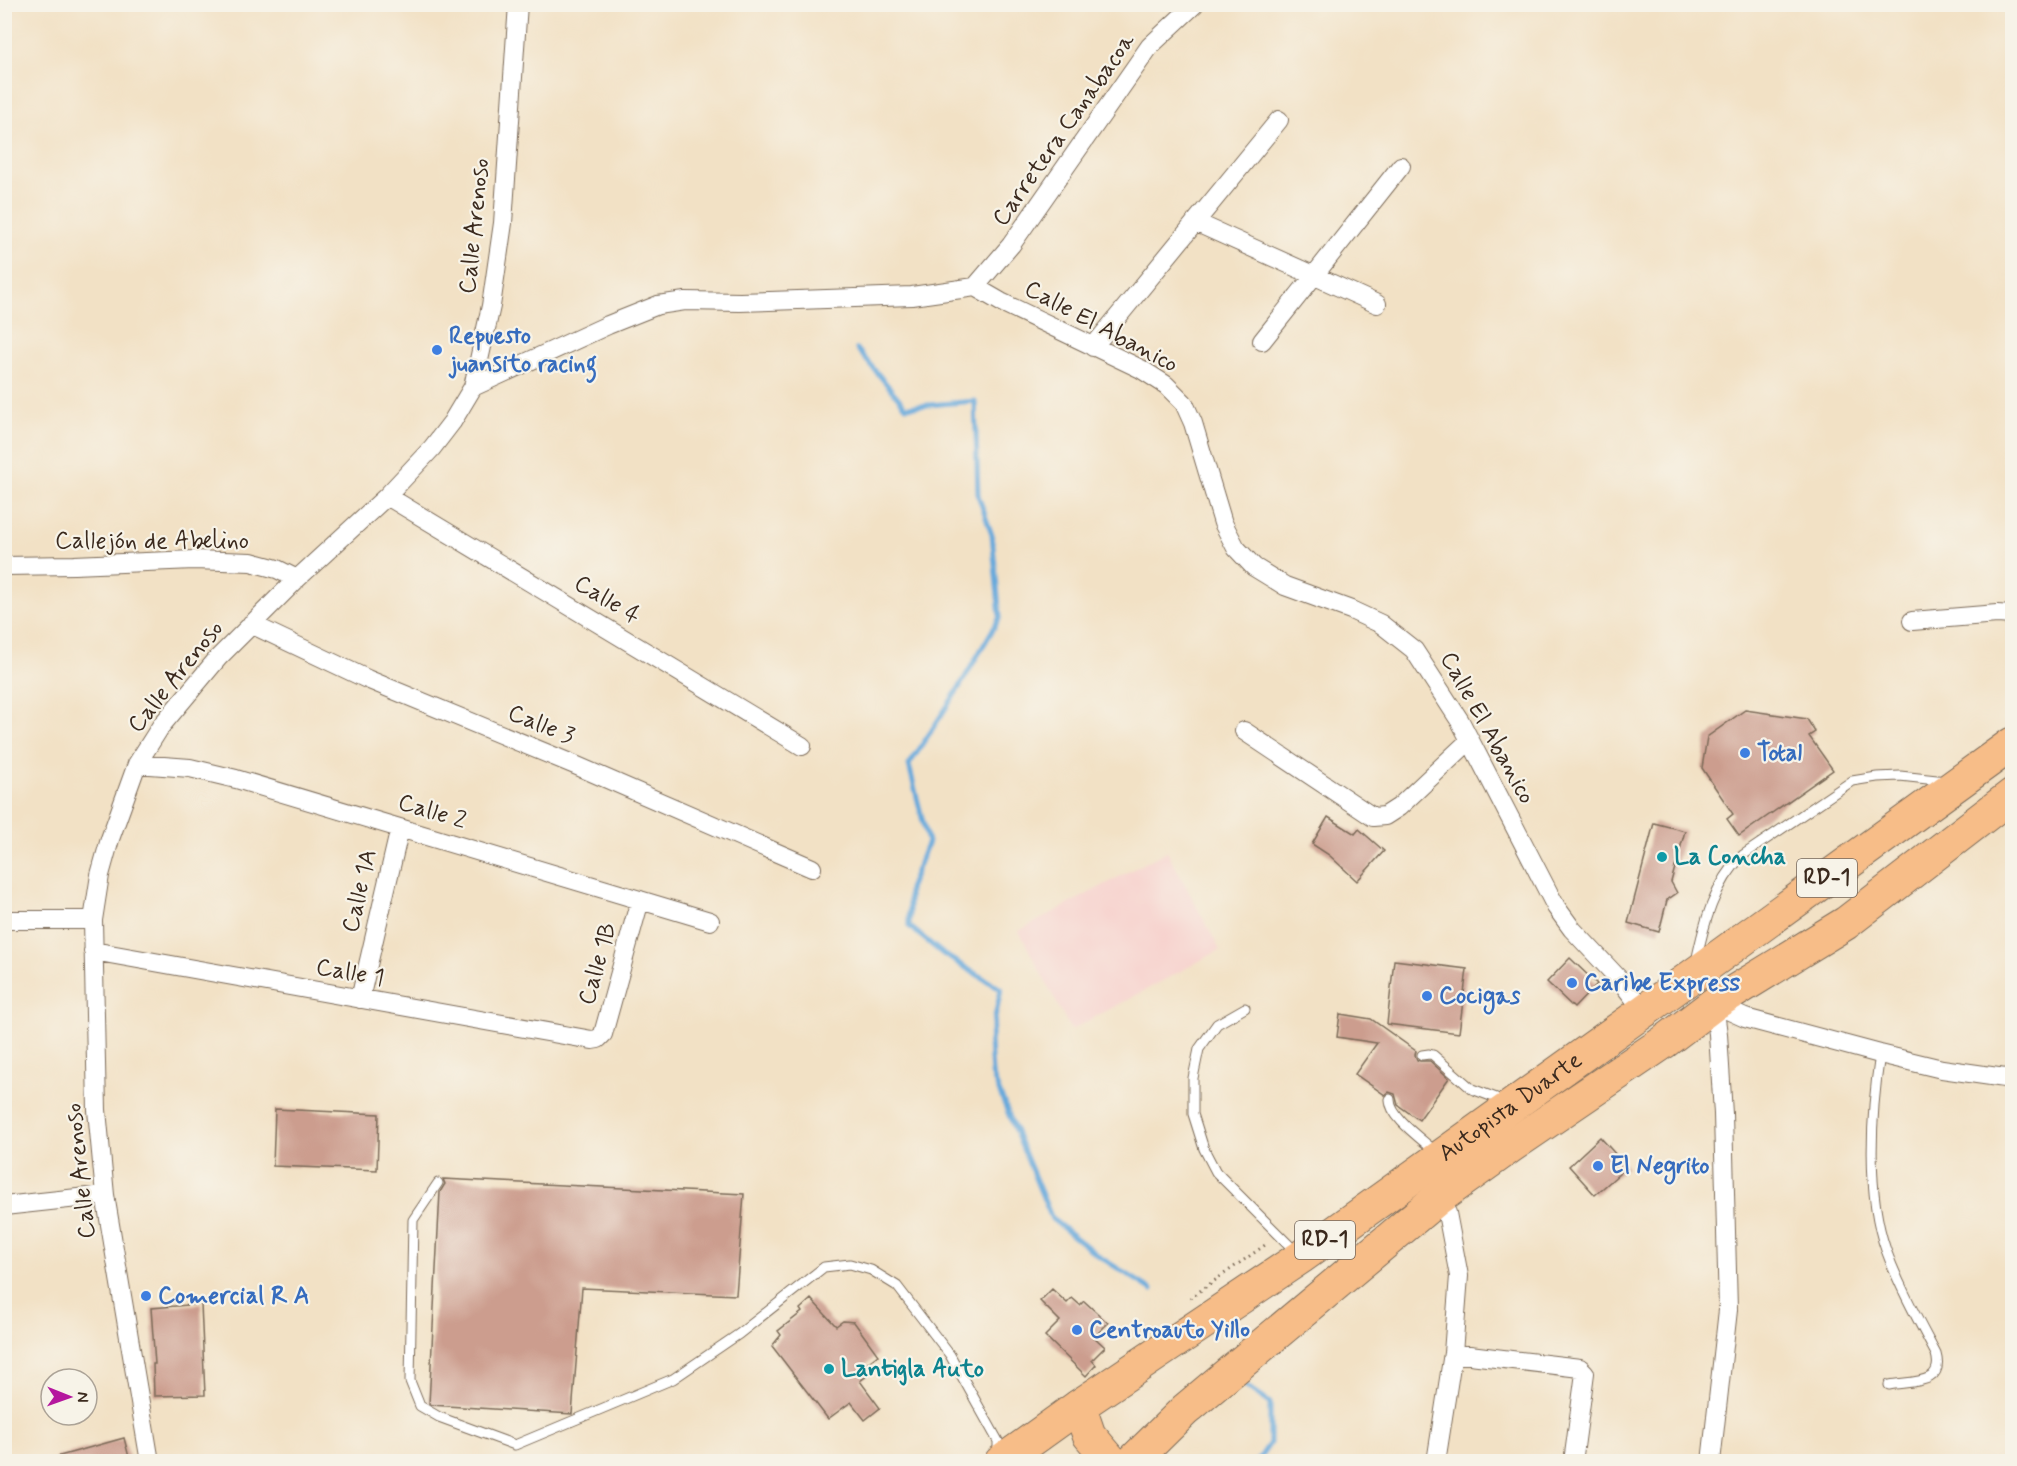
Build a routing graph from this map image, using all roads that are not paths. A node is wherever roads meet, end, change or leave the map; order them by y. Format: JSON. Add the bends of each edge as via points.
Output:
{"nodes":[{"id":1,"x":518,"y":4,"type":"edge"},
{"id":2,"x":1196,"y":4,"type":"edge"},
{"id":3,"x":1279,"y":120,"type":"dead end"},
{"id":4,"x":1401,"y":166,"type":"dead end"},
{"id":5,"x":1195,"y":222,"type":"junction"},
{"id":6,"x":1314,"y":276,"type":"junction"},
{"id":7,"x":975,"y":287,"type":"junction"},
{"id":8,"x":1377,"y":304,"type":"dead end"},
{"id":9,"x":1262,"y":341,"type":"dead end"},
{"id":10,"x":1093,"y":347,"type":"junction"},
{"id":11,"x":473,"y":387,"type":"junction"},
{"id":12,"x":387,"y":496,"type":"junction"},
{"id":13,"x":4,"y":566,"type":"edge"},
{"id":14,"x":297,"y":579,"type":"junction"},
{"id":15,"x":2013,"y":615,"type":"edge"},
{"id":16,"x":1912,"y":621,"type":"dead end"},
{"id":17,"x":251,"y":624,"type":"junction"},
{"id":18,"x":1244,"y":731,"type":"dead end"},
{"id":19,"x":1470,"y":740,"type":"junction"},
{"id":20,"x":2013,"y":744,"type":"edge"},
{"id":21,"x":802,"y":746,"type":"dead end"},
{"id":22,"x":137,"y":764,"type":"junction"},
{"id":23,"x":1961,"y":782,"type":"junction"},
{"id":24,"x":2013,"y":795,"type":"edge"},
{"id":25,"x":2013,"y":806,"type":"edge"},
{"id":26,"x":400,"y":828,"type":"junction"},
{"id":27,"x":1944,"y":848,"type":"junction"},
{"id":28,"x":812,"y":868,"type":"dead end"},
{"id":29,"x":640,"y":900,"type":"junction"},
{"id":30,"x":4,"y":920,"type":"edge"},
{"id":31,"x":93,"y":920,"type":"junction"},
{"id":32,"x":710,"y":921,"type":"dead end"},
{"id":33,"x":93,"y":951,"type":"junction"},
{"id":34,"x":1694,"y":974,"type":"junction"},
{"id":35,"x":360,"y":999,"type":"junction"},
{"id":36,"x":1714,"y":1004,"type":"junction"},
{"id":37,"x":1245,"y":1008,"type":"dead end"},
{"id":38,"x":1644,"y":1011,"type":"junction"},
{"id":39,"x":598,"y":1039,"type":"joint"},
{"id":40,"x":1880,"y":1054,"type":"junction"},
{"id":41,"x":1422,"y":1055,"type":"dead end"},
{"id":42,"x":2013,"y":1079,"type":"edge"},
{"id":43,"x":1390,"y":1099,"type":"dead end"},
{"id":44,"x":1515,"y":1104,"type":"junction"},
{"id":45,"x":1442,"y":1157,"type":"junction"},
{"id":46,"x":438,"y":1183,"type":"dead end"},
{"id":47,"x":105,"y":1195,"type":"junction"},
{"id":48,"x":1437,"y":1199,"type":"junction"},
{"id":49,"x":4,"y":1206,"type":"edge"},
{"id":50,"x":1301,"y":1257,"type":"junction"},
{"id":51,"x":1453,"y":1353,"type":"junction"},
{"id":52,"x":1889,"y":1385,"type":"dead end"},
{"id":53,"x":1080,"y":1406,"type":"junction"},
{"id":54,"x":1052,"y":1425,"type":"junction"},
{"id":55,"x":150,"y":1461,"type":"edge"},
{"id":56,"x":1000,"y":1461,"type":"edge"},
{"id":57,"x":1092,"y":1461,"type":"edge"},
{"id":58,"x":1112,"y":1461,"type":"edge"},
{"id":59,"x":1132,"y":1461,"type":"edge"},
{"id":60,"x":1436,"y":1461,"type":"edge"},
{"id":61,"x":1573,"y":1461,"type":"edge"},
{"id":62,"x":1711,"y":1461,"type":"edge"}],
"edges":[{"from":1,"to":11,"type":"street","name":"Calle Arenoso","via":[[503,223],[491,306]]},
{"from":2,"to":7,"type":"street","name":"Carretera Canabacoa","via":[[1150,46],[1011,245]]},
{"from":3,"to":5,"type":"street"},
{"from":4,"to":6,"type":"street"},
{"from":5,"to":6,"type":"street"},
{"from":5,"to":10,"type":"street"},
{"from":6,"to":8,"type":"street"},
{"from":6,"to":9,"type":"street"},
{"from":7,"to":10,"type":"street","name":"Calle El Abanico"},
{"from":7,"to":11,"type":"street","via":[[912,296],[685,301],[658,305]]},
{"from":10,"to":19,"type":"street","name":"Calle El Abanico","via":[[1142,369],[1184,403],[1222,523],[1236,548],[1254,567],[1285,586],[1381,624],[1414,650]]},
{"from":11,"to":12,"type":"street","name":"Calle Arenoso","via":[[432,448]]},
{"from":12,"to":14,"type":"street","name":"Calle Arenoso"},
{"from":12,"to":21,"type":"street","name":"Calle 4"},
{"from":13,"to":14,"type":"street","name":"Callejón de Abelino","via":[[251,562]]},
{"from":14,"to":17,"type":"street","name":"Calle Arenoso"},
{"from":15,"to":16,"type":"street"},
{"from":17,"to":22,"type":"street","name":"Calle Arenoso","via":[[161,726]]},
{"from":17,"to":28,"type":"street","name":"Calle 3","via":[[366,679]]},
{"from":18,"to":19,"type":"street","via":[[1373,817],[1385,816],[1400,807]]},
{"from":19,"to":38,"type":"street","name":"Calle El Abanico","via":[[1556,907]]},
{"from":20,"to":23,"type":"highway","name":"Autopista Duarte","number":"RD-1"},
{"from":22,"to":26,"type":"street","name":"Calle 2","via":[[190,768],[236,779]]},
{"from":22,"to":31,"type":"street","name":"Calle Arenoso","via":[[110,839]]},
{"from":23,"to":34,"type":"highway","name":"Autopista Duarte","number":"RD-1"},
{"from":23,"to":34,"type":"lane","via":[[1900,776],[1852,781],[1743,855],[1729,869],[1719,888],[1702,931]]},
{"from":24,"to":27,"type":"highway","name":"Autopista Duarte","number":"RD-1"},
{"from":25,"to":27,"type":"highway"},
{"from":26,"to":29,"type":"street","name":"Calle 2"},
{"from":26,"to":35,"type":"street","name":"Calle 1A"},
{"from":27,"to":36,"type":"highway","name":"Autopista Duarte","number":"RD-1","via":[[1846,923]]},
{"from":29,"to":32,"type":"street","name":"Calle 2"},
{"from":29,"to":39,"type":"street","name":"Calle 1B","via":[[603,1034]]},
{"from":30,"to":31,"type":"street"},
{"from":31,"to":33,"type":"street","name":"Calle Arenoso"},
{"from":33,"to":35,"type":"street","name":"Calle 1"},
{"from":33,"to":47,"type":"street","name":"Calle Arenoso","via":[[97,1110]]},
{"from":34,"to":38,"type":"highway","name":"Autopista Duarte","number":"RD-1"},
{"from":35,"to":39,"type":"street","name":"Calle 1"},
{"from":36,"to":40,"type":"street","via":[[1745,1018]]},
{"from":36,"to":48,"type":"highway","name":"Autopista Duarte","number":"RD-1"},
{"from":36,"to":62,"type":"street","via":[[1723,1114],[1728,1310]]},
{"from":37,"to":50,"type":"lane","via":[[1217,1024],[1199,1049],[1193,1078],[1193,1114],[1216,1172]]},
{"from":38,"to":44,"type":"highway","name":"Autopista Duarte","number":"RD-1"},
{"from":40,"to":42,"type":"street","via":[[1942,1070]]},
{"from":40,"to":52,"type":"lane","via":[[1873,1141],[1874,1197],[1886,1249],[1939,1363],[1934,1376]]},
{"from":41,"to":44,"type":"lane","via":[[1432,1055],[1472,1089]]},
{"from":43,"to":45,"type":"lane","via":[[1395,1114]]},
{"from":44,"to":45,"type":"highway","name":"Autopista Duarte","number":"RD-1"},
{"from":45,"to":50,"type":"highway","name":"Autopista Duarte","number":"RD-1"},
{"from":46,"to":56,"type":"lane","via":[[413,1220],[410,1381],[420,1407],[439,1417],[515,1445],[673,1378],[739,1334],[824,1267],[849,1264],[871,1270],[897,1286],[950,1355],[998,1441]]},
{"from":47,"to":49,"type":"street"},
{"from":47,"to":55,"type":"street","name":"Calle Arenoso"},
{"from":48,"to":51,"type":"street","via":[[1447,1213],[1460,1276]]},
{"from":48,"to":59,"type":"highway","name":"Autopista Duarte","number":"RD-1","via":[[1185,1410]]},
{"from":50,"to":53,"type":"highway","name":"Autopista Duarte","number":"RD-1"},
{"from":51,"to":60,"type":"street"},
{"from":51,"to":61,"type":"street","via":[[1583,1370]]},
{"from":53,"to":54,"type":"highway","name":"Autopista Duarte","number":"RD-1"},
{"from":53,"to":58,"type":"highway","via":[[1089,1435]]},
{"from":54,"to":56,"type":"highway","name":"Autopista Duarte","number":"RD-1"},
{"from":54,"to":57,"type":"highway","via":[[1079,1442]]}]}
